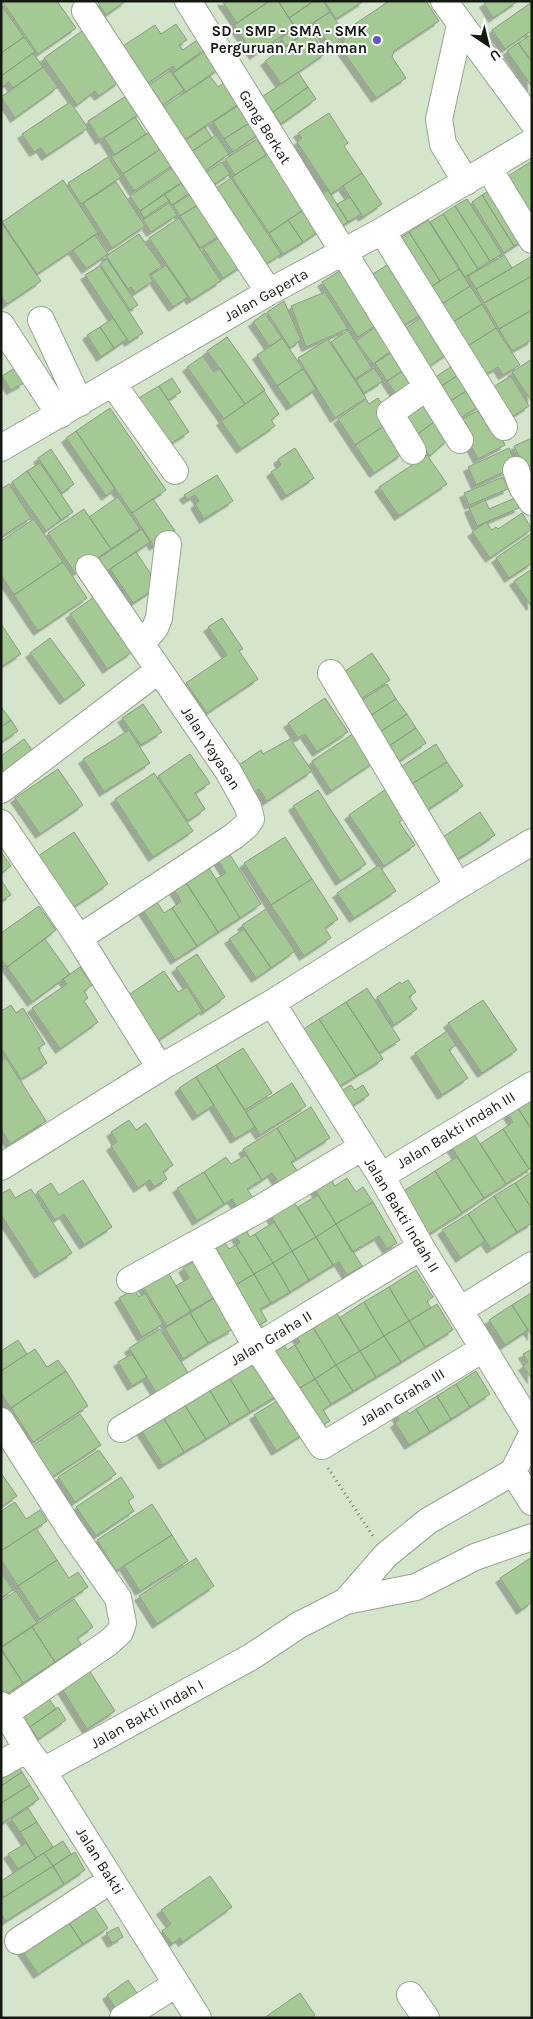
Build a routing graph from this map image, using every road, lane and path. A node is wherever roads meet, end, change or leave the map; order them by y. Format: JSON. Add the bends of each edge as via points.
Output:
{"nodes":[{"id":1,"x":188,"y":1,"type":"edge"},
{"id":2,"x":444,"y":1,"type":"edge"},
{"id":3,"x":85,"y":11,"type":"dead end"},
{"id":4,"x":460,"y":25,"type":"junction"},
{"id":5,"x":532,"y":121,"type":"edge"},
{"id":6,"x":532,"y":142,"type":"edge"},
{"id":7,"x":489,"y":169,"type":"junction"},
{"id":8,"x":466,"y":182,"type":"junction"},
{"id":9,"x":382,"y":232,"type":"junction"},
{"id":10,"x":532,"y":240,"type":"edge"},
{"id":11,"x":343,"y":253,"type":"junction"},
{"id":12,"x":269,"y":292,"type":"junction"},
{"id":13,"x":41,"y":320,"type":"dead end"},
{"id":14,"x":1,"y":325,"type":"edge"},
{"id":15,"x":113,"y":384,"type":"junction"},
{"id":16,"x":427,"y":386,"type":"junction"},
{"id":17,"x":70,"y":409,"type":"junction"},
{"id":18,"x":504,"y":427,"type":"dead end"},
{"id":19,"x":460,"y":440,"type":"dead end"},
{"id":20,"x":1,"y":448,"type":"edge"},
{"id":21,"x":413,"y":451,"type":"dead end"},
{"id":22,"x":516,"y":470,"type":"dead end"},
{"id":23,"x":175,"y":471,"type":"dead end"},
{"id":24,"x":532,"y":502,"type":"edge"},
{"id":25,"x":168,"y":544,"type":"dead end"},
{"id":26,"x":89,"y":568,"type":"dead end"},
{"id":27,"x":142,"y":643,"type":"junction"},
{"id":28,"x":160,"y":670,"type":"junction"},
{"id":29,"x":331,"y":673,"type":"dead end"},
{"id":30,"x":1,"y":790,"type":"edge"},
{"id":31,"x":1,"y":823,"type":"edge"},
{"id":32,"x":532,"y":842,"type":"edge"},
{"id":33,"x":458,"y":886,"type":"junction"},
{"id":34,"x":79,"y":938,"type":"junction"},
{"id":35,"x":272,"y":1003,"type":"junction"},
{"id":36,"x":160,"y":1068,"type":"junction"},
{"id":37,"x":532,"y":1085,"type":"edge"},
{"id":38,"x":361,"y":1148,"type":"junction"},
{"id":39,"x":4,"y":1161,"type":"edge"},
{"id":40,"x":381,"y":1176,"type":"junction"},
{"id":41,"x":198,"y":1244,"type":"junction"},
{"id":42,"x":421,"y":1247,"type":"junction"},
{"id":43,"x":532,"y":1265,"type":"edge"},
{"id":44,"x":130,"y":1280,"type":"dead end"},
{"id":45,"x":460,"y":1310,"type":"junction"},
{"id":46,"x":256,"y":1346,"type":"junction"},
{"id":47,"x":483,"y":1349,"type":"junction"},
{"id":48,"x":1,"y":1421,"type":"edge"},
{"id":49,"x":532,"y":1428,"type":"edge"},
{"id":50,"x":121,"y":1429,"type":"dead end"},
{"id":51,"x":532,"y":1434,"type":"edge"},
{"id":52,"x":322,"y":1446,"type":"junction"},
{"id":53,"x":513,"y":1472,"type":"junction"},
{"id":54,"x":532,"y":1502,"type":"edge"},
{"id":55,"x":532,"y":1536,"type":"edge"},
{"id":56,"x":386,"y":1555,"type":"junction"},
{"id":57,"x":346,"y":1601,"type":"junction"},
{"id":58,"x":4,"y":1709,"type":"edge"},
{"id":59,"x":27,"y":1749,"type":"junction"},
{"id":60,"x":1,"y":1764,"type":"edge"},
{"id":61,"x":43,"y":1771,"type":"junction"},
{"id":62,"x":111,"y":1880,"type":"junction"},
{"id":63,"x":18,"y":1941,"type":"dead end"},
{"id":64,"x":176,"y":1984,"type":"junction"},
{"id":65,"x":410,"y":1995,"type":"dead end"},
{"id":66,"x":123,"y":2018,"type":"edge"},
{"id":67,"x":198,"y":2018,"type":"edge"},
{"id":68,"x":426,"y":2018,"type":"edge"}],
"edges":[{"from":1,"to":11,"type":"street","name":"Gang Berkat"},
{"from":2,"to":4,"type":"street"},
{"from":3,"to":12,"type":"street"},
{"from":4,"to":5,"type":"street"},
{"from":4,"to":8,"type":"street","via":[[439,119],[443,144]]},
{"from":6,"to":7,"type":"street","name":"Jalan Gaperta"},
{"from":7,"to":8,"type":"street","name":"Jalan Gaperta"},
{"from":7,"to":10,"type":"street"},
{"from":8,"to":9,"type":"street","name":"Jalan Gaperta"},
{"from":9,"to":11,"type":"street","name":"Jalan Gaperta"},
{"from":9,"to":18,"type":"street"},
{"from":11,"to":12,"type":"street","name":"Jalan Gaperta"},
{"from":11,"to":16,"type":"street","name":"Gang Berkat"},
{"from":12,"to":15,"type":"street","name":"Jalan Gaperta"},
{"from":13,"to":17,"type":"street"},
{"from":14,"to":17,"type":"street"},
{"from":15,"to":17,"type":"street","name":"Jalan Gaperta"},
{"from":15,"to":23,"type":"street"},
{"from":16,"to":19,"type":"street","name":"Gang Berkat"},
{"from":16,"to":21,"type":"street","via":[[390,413]]},
{"from":17,"to":20,"type":"street","name":"Jalan Gaperta"},
{"from":22,"to":24,"type":"street"},
{"from":25,"to":27,"type":"street","via":[[160,618]]},
{"from":26,"to":27,"type":"street"},
{"from":27,"to":28,"type":"street"},
{"from":28,"to":30,"type":"street"},
{"from":28,"to":34,"type":"street","name":"Jalan Yayasan","via":[[228,772],[251,819],[234,836]]},
{"from":29,"to":33,"type":"street"},
{"from":31,"to":34,"type":"street"},
{"from":32,"to":33,"type":"street"},
{"from":33,"to":35,"type":"street"},
{"from":34,"to":36,"type":"street"},
{"from":35,"to":36,"type":"street"},
{"from":35,"to":38,"type":"street","name":"Jalan Bakti Indah II"},
{"from":36,"to":39,"type":"street"},
{"from":37,"to":40,"type":"street","name":"Jalan Bakti Indah III"},
{"from":38,"to":40,"type":"street","name":"Jalan Bakti Indah II"},
{"from":38,"to":41,"type":"street"},
{"from":40,"to":42,"type":"street","name":"Jalan Bakti Indah II"},
{"from":41,"to":44,"type":"street"},
{"from":41,"to":46,"type":"street"},
{"from":42,"to":45,"type":"street","name":"Jalan Bakti Indah II"},
{"from":42,"to":46,"type":"street","name":"Jalan Graha II"},
{"from":43,"to":45,"type":"street"},
{"from":45,"to":47,"type":"street","name":"Jalan Bakti Indah II"},
{"from":46,"to":50,"type":"street","name":"Jalan Graha II"},
{"from":46,"to":52,"type":"street"},
{"from":47,"to":49,"type":"street","name":"Jalan Bakti Indah II"},
{"from":47,"to":52,"type":"street","name":"Jalan Graha III"},
{"from":48,"to":58,"type":"street","via":[[118,1598],[123,1623],[120,1632],[108,1643]]},
{"from":51,"to":53,"type":"street"},
{"from":52,"to":56,"type":"path","via":[[323,1462]]},
{"from":53,"to":54,"type":"street"},
{"from":53,"to":56,"type":"street","via":[[428,1521]]},
{"from":55,"to":57,"type":"street","via":[[475,1557],[416,1588]]},
{"from":56,"to":57,"type":"street"},
{"from":57,"to":61,"type":"street","name":"Jalan Bakti Indah I"},
{"from":58,"to":59,"type":"street","name":"Jalan Bakti"},
{"from":59,"to":60,"type":"street"},
{"from":59,"to":61,"type":"street","name":"Jalan Bakti"},
{"from":61,"to":62,"type":"street","name":"Jalan Bakti"},
{"from":62,"to":63,"type":"street"},
{"from":62,"to":64,"type":"street","name":"Jalan Bakti"},
{"from":64,"to":66,"type":"street"},
{"from":64,"to":67,"type":"street","name":"Jalan Bakti"},
{"from":65,"to":68,"type":"street"}]}
